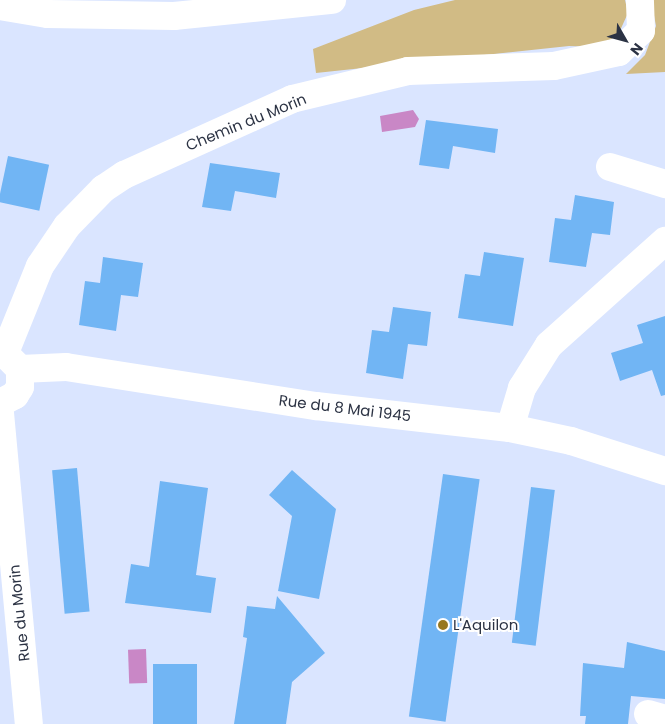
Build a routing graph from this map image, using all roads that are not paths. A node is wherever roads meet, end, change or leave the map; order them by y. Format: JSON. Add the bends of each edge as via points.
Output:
{"nodes":[{"id":1,"x":332,"y":0,"type":"edge"},
{"id":2,"x":640,"y":0,"type":"edge"},
{"id":3,"x":0,"y":6,"type":"edge"},
{"id":4,"x":610,"y":167,"type":"dead end"},
{"id":5,"x":665,"y":184,"type":"edge"},
{"id":6,"x":665,"y":241,"type":"edge"},
{"id":7,"x":8,"y":360,"type":"edge"},
{"id":8,"x":0,"y":403,"type":"edge"},
{"id":9,"x":0,"y":413,"type":"edge"},
{"id":10,"x":510,"y":428,"type":"junction"},
{"id":11,"x":665,"y":471,"type":"edge"},
{"id":12,"x":29,"y":724,"type":"edge"}],
"edges":[{"from":1,"to":3,"type":"street","via":[[174,16],[48,14]]},
{"from":2,"to":7,"type":"street","name":"Chemin du Morin","via":[[641,31],[619,52],[554,66],[408,71],[292,99],[124,175],[85,206],[40,266]]},
{"from":4,"to":5,"type":"street"},
{"from":6,"to":10,"type":"street","via":[[549,345],[522,388]]},
{"from":7,"to":8,"type":"street","name":"Chemin du Morin","via":[[20,387],[16,395]]},
{"from":7,"to":10,"type":"street","name":"Rue du 8 Mai 1945","via":[[316,406]]},
{"from":9,"to":12,"type":"street","name":"Rue du Morin"},
{"from":10,"to":11,"type":"street","name":"Rue du 8 Mai 1945","via":[[571,440]]}]}
